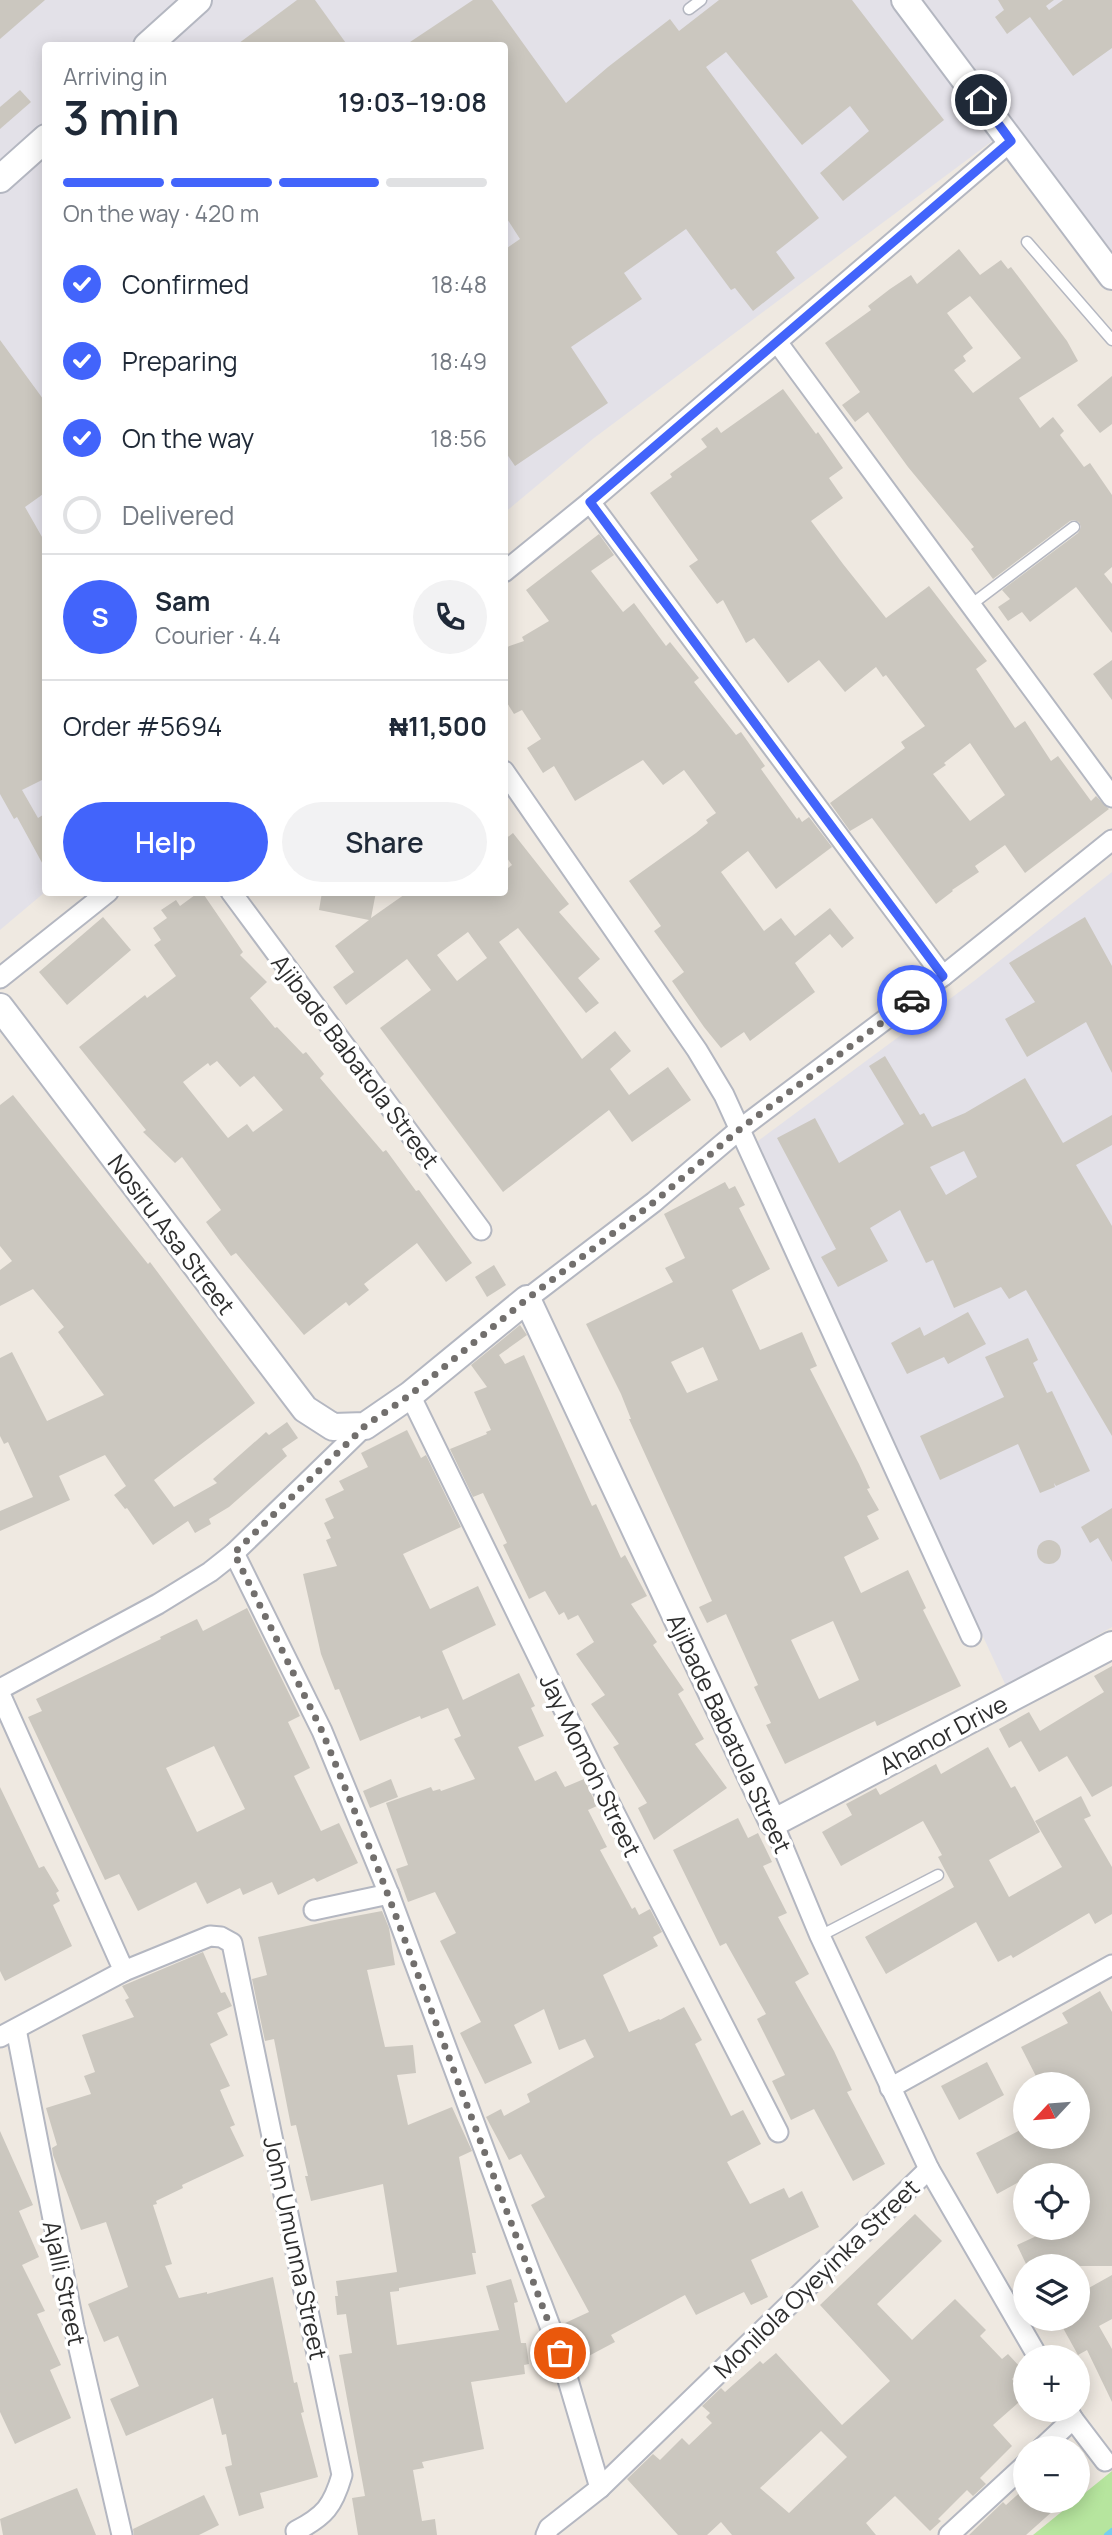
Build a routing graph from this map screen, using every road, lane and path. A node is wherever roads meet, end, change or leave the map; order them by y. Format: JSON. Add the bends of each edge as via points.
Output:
{"nodes":[{"id":1,"x":701,"y":0,"type":"edge"},
{"id":2,"x":905,"y":0,"type":"edge"},
{"id":3,"x":195,"y":1,"type":"edge"},
{"id":4,"x":690,"y":9,"type":"dead end"},
{"id":5,"x":151,"y":42,"type":"edge"},
{"id":6,"x":1011,"y":141,"type":"junction"},
{"id":7,"x":42,"y":142,"type":"edge"},
{"id":8,"x":0,"y":179,"type":"edge"},
{"id":9,"x":1027,"y":242,"type":"dead end"},
{"id":10,"x":1112,"y":276,"type":"edge"},
{"id":11,"x":1112,"y":340,"type":"edge"},
{"id":12,"x":777,"y":342,"type":"junction"},
{"id":13,"x":590,"y":502,"type":"junction"},
{"id":14,"x":1073,"y":527,"type":"dead end"},
{"id":15,"x":508,"y":569,"type":"edge"},
{"id":16,"x":972,"y":604,"type":"junction"},
{"id":17,"x":508,"y":777,"type":"edge"},
{"id":18,"x":1112,"y":797,"type":"edge"},
{"id":19,"x":1112,"y":841,"type":"edge"},
{"id":20,"x":103,"y":896,"type":"edge"},
{"id":21,"x":234,"y":896,"type":"edge"},
{"id":22,"x":943,"y":976,"type":"junction"},
{"id":23,"x":0,"y":978,"type":"edge"},
{"id":24,"x":0,"y":1007,"type":"edge"},
{"id":25,"x":740,"y":1129,"type":"junction"},
{"id":26,"x":481,"y":1230,"type":"dead end"},
{"id":27,"x":527,"y":1299,"type":"junction"},
{"id":28,"x":410,"y":1395,"type":"junction"},
{"id":29,"x":365,"y":1426,"type":"junction"},
{"id":30,"x":234,"y":1553,"type":"junction"},
{"id":31,"x":971,"y":1636,"type":"dead end"},
{"id":32,"x":1112,"y":1645,"type":"edge"},
{"id":33,"x":0,"y":1689,"type":"edge"},
{"id":34,"x":0,"y":1694,"type":"edge"},
{"id":35,"x":773,"y":1823,"type":"junction"},
{"id":36,"x":938,"y":1875,"type":"dead end"},
{"id":37,"x":389,"y":1894,"type":"junction"},
{"id":38,"x":314,"y":1910,"type":"dead end"},
{"id":39,"x":820,"y":1936,"type":"junction"},
{"id":40,"x":1112,"y":1965,"type":"edge"},
{"id":41,"x":124,"y":1971,"type":"junction"},
{"id":42,"x":8,"y":2033,"type":"edge"},
{"id":43,"x":890,"y":2088,"type":"junction"},
{"id":44,"x":778,"y":2132,"type":"dead end"},
{"id":45,"x":929,"y":2169,"type":"junction"},
{"id":46,"x":1031,"y":2345,"type":"edge"},
{"id":47,"x":1064,"y":2422,"type":"edge"},
{"id":48,"x":1077,"y":2422,"type":"edge"},
{"id":49,"x":1052,"y":2436,"type":"edge"},
{"id":50,"x":1105,"y":2461,"type":"dead end"},
{"id":51,"x":1013,"y":2476,"type":"edge"},
{"id":52,"x":600,"y":2488,"type":"junction"},
{"id":53,"x":293,"y":2534,"type":"edge"},
{"id":54,"x":122,"y":2535,"type":"edge"},
{"id":55,"x":545,"y":2535,"type":"edge"},
{"id":56,"x":949,"y":2535,"type":"edge"}],
"edges":[{"from":1,"to":4,"type":"lane"},
{"from":2,"to":6,"type":"street"},
{"from":3,"to":5,"type":"street"},
{"from":6,"to":10,"type":"street"},
{"from":6,"to":12,"type":"street"},
{"from":7,"to":8,"type":"street"},
{"from":9,"to":11,"type":"lane"},
{"from":12,"to":13,"type":"street"},
{"from":12,"to":16,"type":"street"},
{"from":13,"to":15,"type":"street"},
{"from":13,"to":22,"type":"street"},
{"from":14,"to":16,"type":"lane"},
{"from":16,"to":18,"type":"street"},
{"from":17,"to":25,"type":"street","via":[[697,1050]]},
{"from":19,"to":22,"type":"street"},
{"from":20,"to":23,"type":"street"},
{"from":21,"to":26,"type":"street","name":"Ajibade Babatola Street"},
{"from":22,"to":25,"type":"street"},
{"from":24,"to":29,"type":"street","name":"Nosiru Asa Street","via":[[306,1409],[334,1427]]},
{"from":25,"to":27,"type":"street"},
{"from":25,"to":31,"type":"street"},
{"from":27,"to":28,"type":"street"},
{"from":27,"to":35,"type":"street","name":"Ajibade Babatola Street"},
{"from":28,"to":29,"type":"street"},
{"from":28,"to":44,"type":"street","name":"Jay Momoh Street","via":[[613,1810]]},
{"from":29,"to":30,"type":"street"},
{"from":30,"to":33,"type":"street","via":[[158,1604]]},
{"from":30,"to":37,"type":"street","via":[[322,1731]]},
{"from":32,"to":35,"type":"street","name":"Ahanor Drive"},
{"from":34,"to":41,"type":"street"},
{"from":35,"to":39,"type":"street","name":"Ajibade Babatola Street"},
{"from":36,"to":39,"type":"lane"},
{"from":37,"to":38,"type":"street"},
{"from":37,"to":52,"type":"street","via":[[560,2353]]},
{"from":39,"to":43,"type":"street","name":"Ajibade Babatola Street"},
{"from":40,"to":43,"type":"street"},
{"from":41,"to":42,"type":"street"},
{"from":41,"to":53,"type":"street","name":"John Umunna Street","via":[[209,1936],[232,1943],[342,2475],[334,2501],[316,2520]]},
{"from":42,"to":54,"type":"street","name":"Ajalli Street"},
{"from":43,"to":45,"type":"street","name":"Ajibade Babatola Street"},
{"from":45,"to":46,"type":"street","name":"Monilola Oyeyinka Street"},
{"from":45,"to":52,"type":"street","name":"Monilola Oyeyinka Street"},
{"from":47,"to":49,"type":"street"},
{"from":48,"to":50,"type":"street"},
{"from":51,"to":56,"type":"street"},
{"from":52,"to":55,"type":"street","name":"Monilola Oyeyinka Street"}]}
